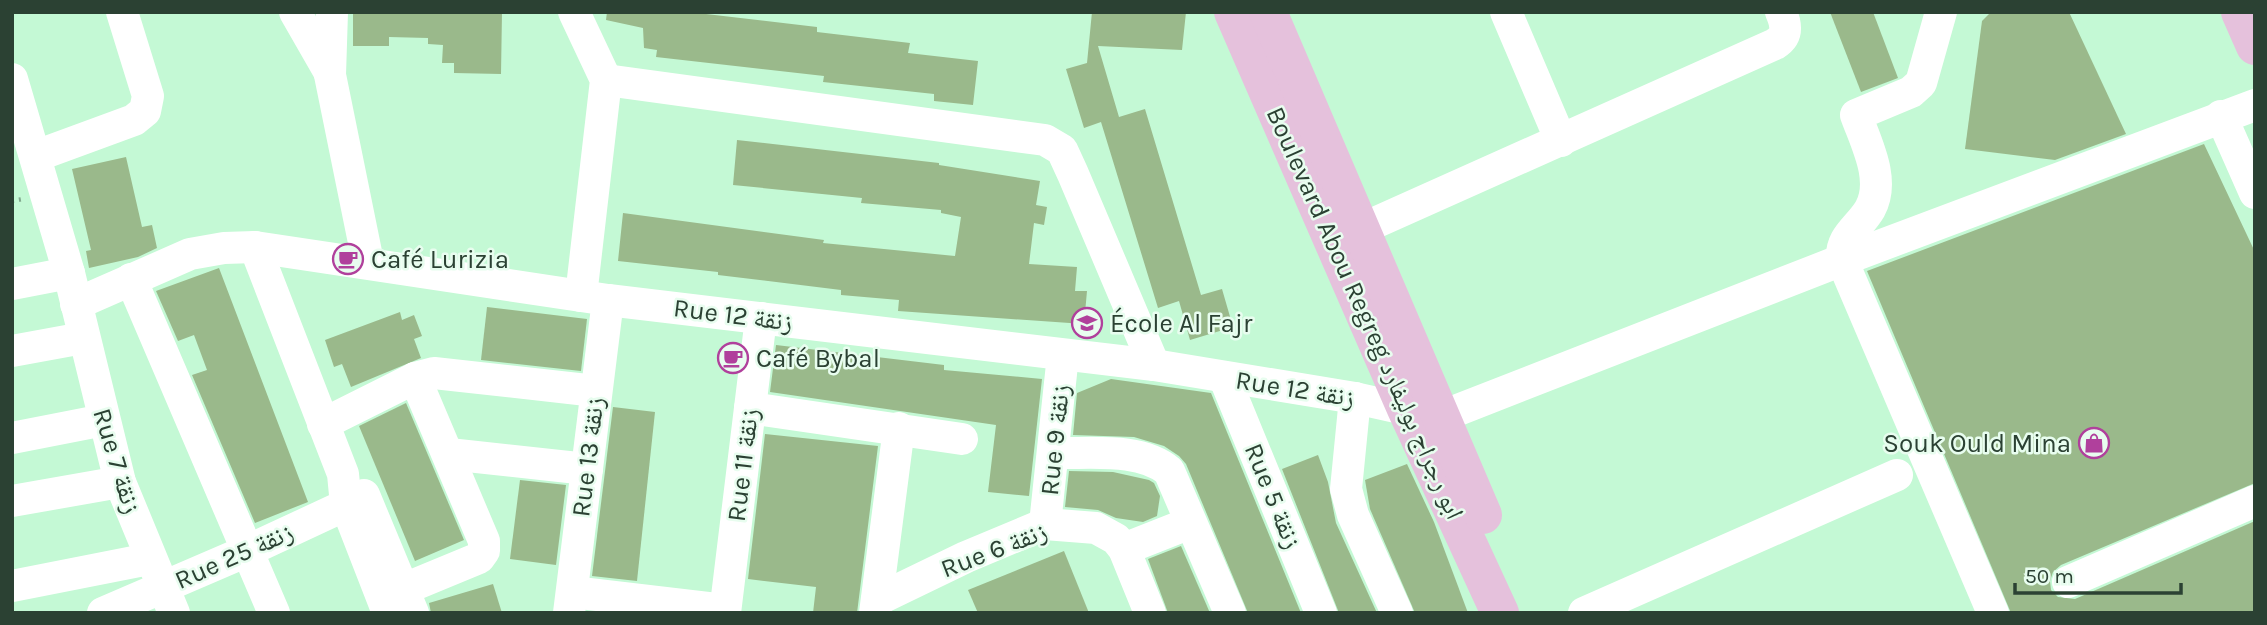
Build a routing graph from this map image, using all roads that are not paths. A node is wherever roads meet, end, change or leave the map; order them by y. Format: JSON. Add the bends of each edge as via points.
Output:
{"nodes":[{"id":1,"x":122,"y":12,"type":"edge"},
{"id":2,"x":295,"y":12,"type":"edge"},
{"id":3,"x":332,"y":12,"type":"edge"},
{"id":4,"x":575,"y":12,"type":"edge"},
{"id":5,"x":1233,"y":12,"type":"edge"},
{"id":6,"x":1268,"y":12,"type":"edge"},
{"id":7,"x":1506,"y":12,"type":"edge"},
{"id":8,"x":1782,"y":12,"type":"edge"},
{"id":9,"x":1941,"y":12,"type":"edge"},
{"id":10,"x":330,"y":75,"type":"junction"},
{"id":11,"x":606,"y":80,"type":"junction"},
{"id":12,"x":15,"y":96,"type":"edge"},
{"id":13,"x":2255,"y":105,"type":"edge"},
{"id":14,"x":2221,"y":116,"type":"junction"},
{"id":15,"x":1561,"y":141,"type":"junction"},
{"id":16,"x":36,"y":156,"type":"junction"},
{"id":17,"x":2255,"y":193,"type":"edge"},
{"id":18,"x":1359,"y":230,"type":"junction"},
{"id":19,"x":255,"y":247,"type":"junction"},
{"id":20,"x":1842,"y":260,"type":"junction"},
{"id":21,"x":368,"y":262,"type":"junction"},
{"id":22,"x":69,"y":273,"type":"junction"},
{"id":23,"x":131,"y":279,"type":"junction"},
{"id":24,"x":12,"y":284,"type":"edge"},
{"id":25,"x":594,"y":298,"type":"junction"},
{"id":26,"x":76,"y":304,"type":"junction"},
{"id":27,"x":761,"y":318,"type":"junction"},
{"id":28,"x":83,"y":338,"type":"junction"},
{"id":29,"x":12,"y":351,"type":"edge"},
{"id":30,"x":1063,"y":355,"type":"junction"},
{"id":31,"x":1154,"y":365,"type":"junction"},
{"id":32,"x":415,"y":378,"type":"junction"},
{"id":33,"x":1224,"y":379,"type":"junction"},
{"id":34,"x":596,"y":391,"type":"junction"},
{"id":35,"x":1355,"y":398,"type":"junction"},
{"id":36,"x":750,"y":408,"type":"junction"},
{"id":37,"x":1423,"y":413,"type":"junction"},
{"id":38,"x":104,"y":420,"type":"junction"},
{"id":39,"x":323,"y":424,"type":"junction"},
{"id":40,"x":899,"y":428,"type":"junction"},
{"id":41,"x":12,"y":438,"type":"edge"},
{"id":42,"x":962,"y":439,"type":"dead end"},
{"id":43,"x":1055,"y":453,"type":"junction"},
{"id":44,"x":449,"y":454,"type":"junction"},
{"id":45,"x":587,"y":469,"type":"junction"},
{"id":46,"x":1897,"y":475,"type":"dead end"},
{"id":47,"x":120,"y":482,"type":"junction"},
{"id":48,"x":351,"y":492,"type":"junction"},
{"id":49,"x":12,"y":501,"type":"edge"},
{"id":50,"x":2255,"y":501,"type":"edge"},
{"id":51,"x":1191,"y":523,"type":"junction"},
{"id":52,"x":1045,"y":524,"type":"junction"},
{"id":53,"x":1124,"y":549,"type":"junction"},
{"id":54,"x":247,"y":551,"type":"junction"},
{"id":55,"x":149,"y":559,"type":"junction"},
{"id":56,"x":2068,"y":582,"type":"dead end"},
{"id":57,"x":12,"y":586,"type":"edge"},
{"id":58,"x":168,"y":600,"type":"edge"},
{"id":59,"x":570,"y":602,"type":"edge"},
{"id":60,"x":402,"y":605,"type":"edge"},
{"id":61,"x":876,"y":606,"type":"edge"},
{"id":62,"x":725,"y":611,"type":"edge"},
{"id":63,"x":103,"y":613,"type":"edge"},
{"id":64,"x":274,"y":613,"type":"edge"},
{"id":65,"x":1150,"y":613,"type":"edge"},
{"id":66,"x":1230,"y":613,"type":"edge"},
{"id":67,"x":1321,"y":613,"type":"edge"},
{"id":68,"x":1398,"y":613,"type":"edge"},
{"id":69,"x":1500,"y":613,"type":"edge"},
{"id":70,"x":1526,"y":613,"type":"edge"},
{"id":71,"x":1584,"y":613,"type":"edge"},
{"id":72,"x":1993,"y":613,"type":"edge"}],
"edges":[{"from":1,"to":16,"type":"street","via":[[148,96],[145,111],[134,120]]},
{"from":2,"to":10,"type":"street"},
{"from":3,"to":10,"type":"street"},
{"from":4,"to":11,"type":"street"},
{"from":5,"to":37,"type":"main road","name":"Boulevard Abou Regreg ابو رجراج بوليفارد"},
{"from":6,"to":18,"type":"main road","name":"Boulevard Abou Regreg ابو رجراج بوليفارد"},
{"from":7,"to":15,"type":"street"},
{"from":8,"to":15,"type":"street","via":[[1785,33],[1774,44]]},
{"from":9,"to":20,"type":"street","via":[[1921,83],[1912,92],[1856,115],[1876,191],[1869,211],[1846,237]]},
{"from":10,"to":21,"type":"street"},
{"from":11,"to":25,"type":"street","name":"Rue 13 زنقة"},
{"from":11,"to":31,"type":"street","via":[[1045,139],[1062,150],[1068,162]]},
{"from":12,"to":16,"type":"street","name":"Rue 7 زنقة"},
{"from":13,"to":14,"type":"street"},
{"from":14,"to":17,"type":"street"},
{"from":14,"to":20,"type":"street"},
{"from":15,"to":18,"type":"street"},
{"from":16,"to":22,"type":"street","name":"Rue 7 زنقة"},
{"from":18,"to":37,"type":"main road","name":"Boulevard Abou Regreg ابو رجراج بوليفارد"},
{"from":19,"to":21,"type":"street","name":"Rue 12 زنقة"},
{"from":19,"to":23,"type":"street","name":"Rue 12 زنقة","via":[[190,254]]},
{"from":19,"to":39,"type":"street"},
{"from":20,"to":37,"type":"street"},
{"from":20,"to":72,"type":"street"},
{"from":21,"to":25,"type":"street","name":"Rue 12 زنقة"},
{"from":22,"to":24,"type":"street"},
{"from":22,"to":26,"type":"street","name":"Rue 7 زنقة"},
{"from":23,"to":26,"type":"street","name":"Rue 12 زنقة"},
{"from":23,"to":54,"type":"street"},
{"from":25,"to":27,"type":"street","name":"Rue 12 زنقة"},
{"from":25,"to":34,"type":"street","name":"Rue 13 زنقة"},
{"from":26,"to":28,"type":"street","name":"Rue 7 زنقة"},
{"from":27,"to":30,"type":"street","name":"Rue 12 زنقة"},
{"from":27,"to":36,"type":"street","name":"Rue 11 زنقة"},
{"from":28,"to":29,"type":"street"},
{"from":28,"to":38,"type":"street","name":"Rue 7 زنقة"},
{"from":30,"to":31,"type":"street","name":"Rue 12 زنقة"},
{"from":30,"to":43,"type":"street","name":"Rue 9 زنقة"},
{"from":31,"to":33,"type":"street","name":"Rue 12 زنقة"},
{"from":32,"to":34,"type":"street","via":[[450,373]]},
{"from":32,"to":39,"type":"street"},
{"from":32,"to":44,"type":"street"},
{"from":33,"to":35,"type":"street","name":"Rue 12 زنقة"},
{"from":33,"to":67,"type":"street","name":"Rue 5 زنقة"},
{"from":34,"to":45,"type":"street","name":"Rue 13 زنقة"},
{"from":35,"to":37,"type":"street","name":"Rue 12 زنقة"},
{"from":35,"to":68,"type":"street","via":[[1346,489]]},
{"from":36,"to":40,"type":"street"},
{"from":36,"to":62,"type":"street","name":"Rue 11 زنقة"},
{"from":37,"to":69,"type":"main road","name":"Boulevard Abou Regreg ابو رجراج بوليفارد"},
{"from":37,"to":70,"type":"main road","name":"Boulevard Abou Regreg ابو رجراج بوليفارد"},
{"from":38,"to":41,"type":"street"},
{"from":38,"to":47,"type":"street","name":"Rue 7 زنقة"},
{"from":39,"to":48,"type":"street"},
{"from":40,"to":42,"type":"street"},
{"from":40,"to":61,"type":"street"},
{"from":43,"to":51,"type":"street","via":[[1144,457],[1158,462],[1169,471]]},
{"from":43,"to":52,"type":"street","name":"Rue 9 زنقة"},
{"from":44,"to":45,"type":"street"},
{"from":44,"to":60,"type":"street","via":[[484,551]]},
{"from":45,"to":59,"type":"street","name":"Rue 13 زنقة"},
{"from":46,"to":71,"type":"street"},
{"from":47,"to":49,"type":"street"},
{"from":47,"to":55,"type":"street","name":"Rue 7 زنقة"},
{"from":48,"to":54,"type":"street","name":"Rue 25 زنقة"},
{"from":48,"to":60,"type":"street"},
{"from":50,"to":56,"type":"street"},
{"from":51,"to":53,"type":"street"},
{"from":51,"to":66,"type":"street"},
{"from":52,"to":53,"type":"street","name":"Rue 6 زنقة","via":[[1096,528]]},
{"from":52,"to":61,"type":"street","name":"Rue 6 زنقة","via":[[966,557]]},
{"from":53,"to":65,"type":"street"},
{"from":54,"to":58,"type":"street","name":"Rue 25 زنقة"},
{"from":54,"to":64,"type":"street"},
{"from":55,"to":57,"type":"street"},
{"from":55,"to":58,"type":"street","name":"Rue 7 زنقة"},
{"from":58,"to":63,"type":"street","name":"Rue 25 زنقة"},
{"from":59,"to":62,"type":"street"}]}
